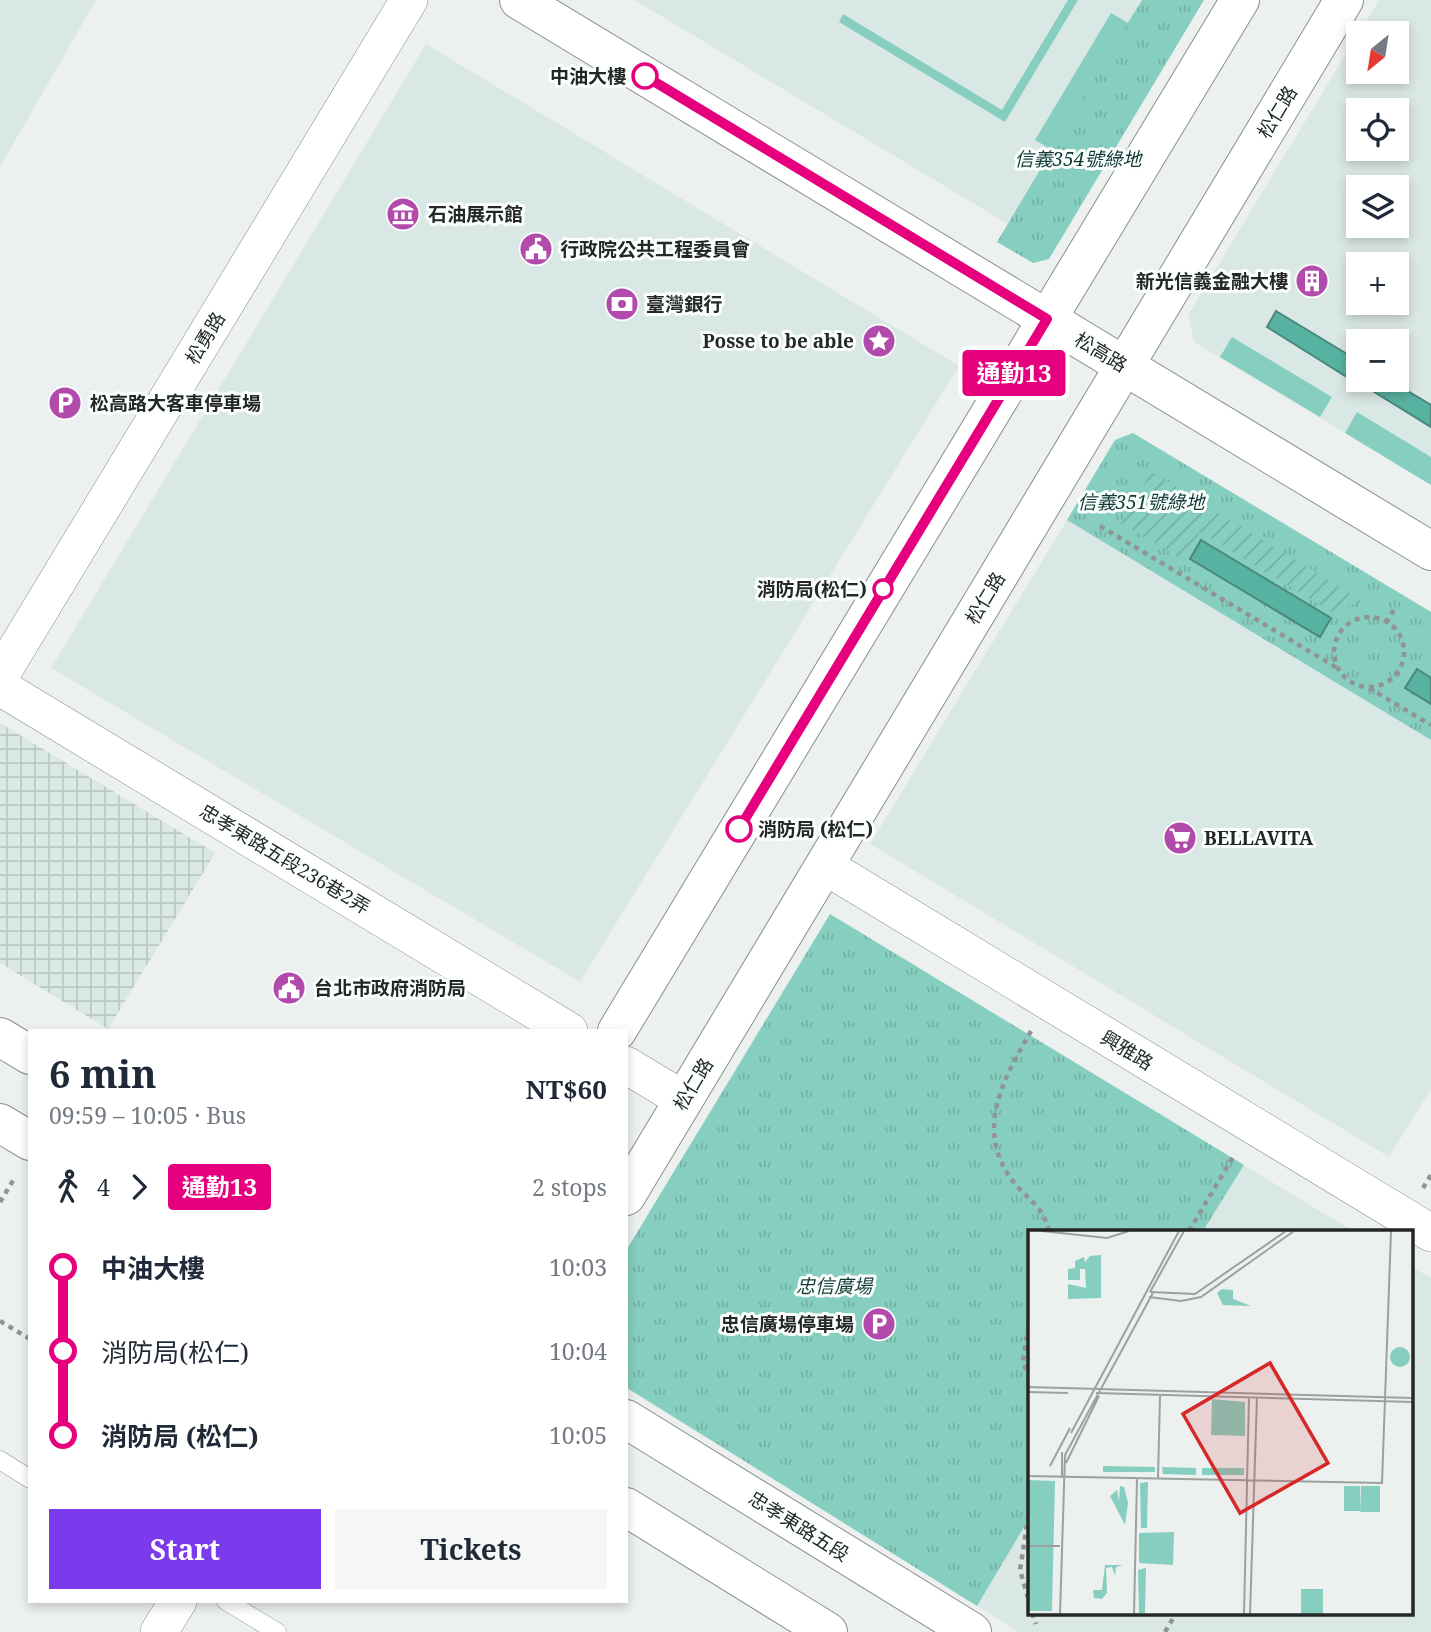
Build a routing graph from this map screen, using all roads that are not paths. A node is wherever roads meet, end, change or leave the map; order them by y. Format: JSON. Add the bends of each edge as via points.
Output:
{"nodes":[{"id":1,"x":409,"y":0,"type":"edge"},
{"id":2,"x":519,"y":0,"type":"edge"},
{"id":3,"x":1240,"y":0,"type":"edge"},
{"id":4,"x":1344,"y":0,"type":"edge"},
{"id":5,"x":1047,"y":319,"type":"junction"},
{"id":6,"x":1125,"y":366,"type":"junction"},
{"id":7,"x":1431,"y":551,"type":"edge"},
{"id":8,"x":0,"y":676,"type":"edge"},
{"id":9,"x":0,"y":687,"type":"edge"},
{"id":10,"x":825,"y":866,"type":"junction"},
{"id":11,"x":566,"y":1029,"type":"edge"},
{"id":12,"x":618,"y":1029,"type":"edge"},
{"id":13,"x":0,"y":1037,"type":"edge"},
{"id":14,"x":28,"y":1054,"type":"edge"},
{"id":15,"x":628,"y":1066,"type":"edge"},
{"id":16,"x":684,"y":1100,"type":"junction"},
{"id":17,"x":0,"y":1122,"type":"edge"},
{"id":18,"x":28,"y":1140,"type":"edge"},
{"id":19,"x":628,"y":1193,"type":"edge"},
{"id":20,"x":1431,"y":1233,"type":"edge"},
{"id":21,"x":628,"y":1420,"type":"edge"},
{"id":22,"x":0,"y":1460,"type":"edge"},
{"id":23,"x":28,"y":1478,"type":"edge"},
{"id":24,"x":628,"y":1508,"type":"edge"},
{"id":25,"x":177,"y":1603,"type":"edge"},
{"id":26,"x":229,"y":1603,"type":"edge"},
{"id":27,"x":159,"y":1632,"type":"edge"},
{"id":28,"x":277,"y":1632,"type":"edge"},
{"id":29,"x":828,"y":1632,"type":"edge"},
{"id":30,"x":972,"y":1632,"type":"edge"}],
"edges":[{"from":1,"to":8,"type":"street","name":"松勇路"},
{"from":2,"to":5,"type":"street","name":"松高路"},
{"from":3,"to":5,"type":"street"},
{"from":4,"to":6,"type":"street","name":"松仁路"},
{"from":5,"to":6,"type":"street","name":"松高路"},
{"from":5,"to":12,"type":"street"},
{"from":6,"to":7,"type":"street","name":"松高路"},
{"from":6,"to":10,"type":"street","name":"松仁路"},
{"from":9,"to":11,"type":"street","name":"忠孝東路五段236巷2弄"},
{"from":10,"to":16,"type":"street","name":"松仁路"},
{"from":10,"to":20,"type":"street","name":"興雅路"},
{"from":13,"to":14,"type":"street"},
{"from":15,"to":16,"type":"street"},
{"from":16,"to":19,"type":"street","name":"松仁路"},
{"from":17,"to":18,"type":"street"},
{"from":21,"to":30,"type":"street","name":"忠孝東路五段"},
{"from":22,"to":23,"type":"lane"},
{"from":24,"to":29,"type":"street"},
{"from":25,"to":27,"type":"street"},
{"from":26,"to":28,"type":"lane"}]}
